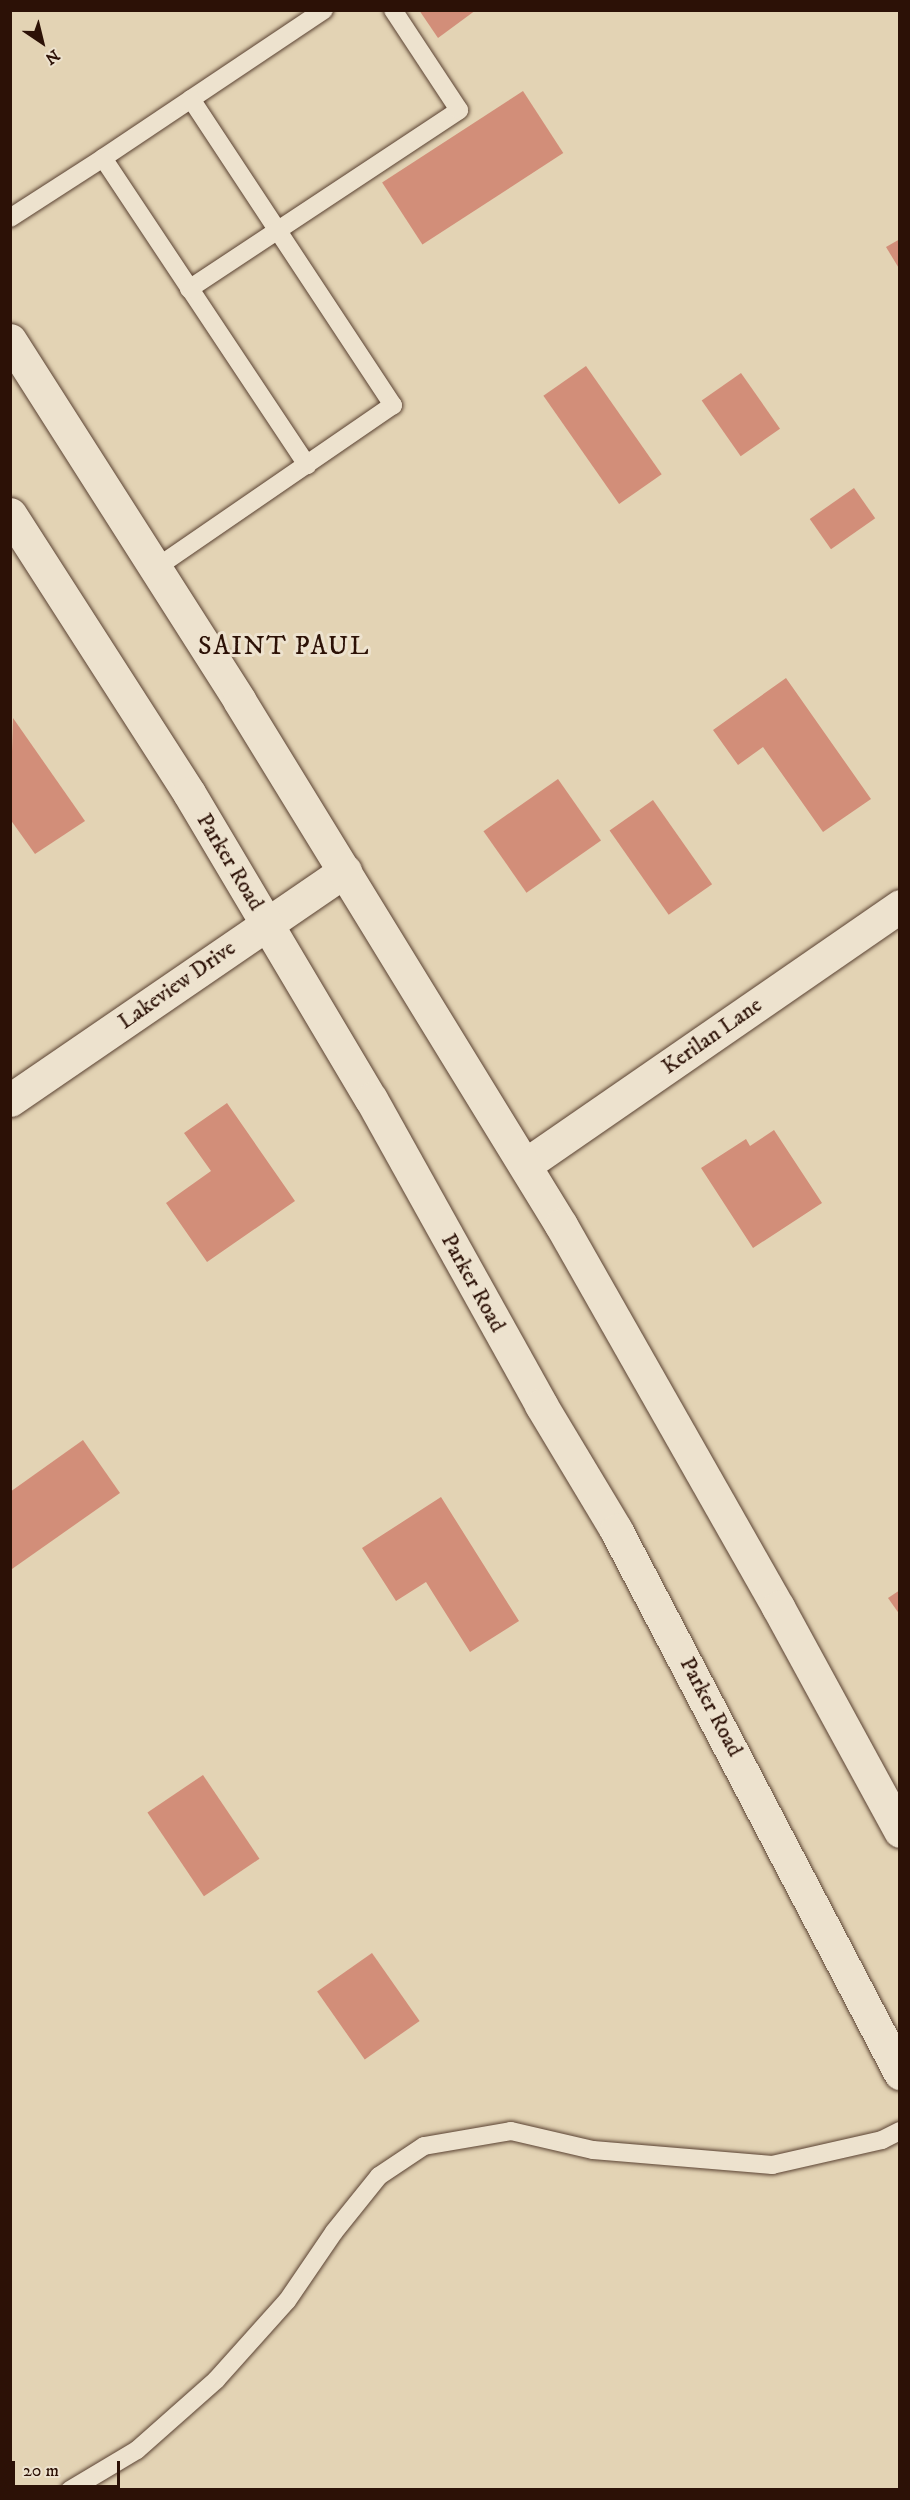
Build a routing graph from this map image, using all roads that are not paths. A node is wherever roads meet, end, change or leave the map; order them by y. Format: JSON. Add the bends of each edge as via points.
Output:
{"nodes":[{"id":1,"x":324,"y":10,"type":"edge"},
{"id":2,"x":393,"y":10,"type":"edge"},
{"id":3,"x":191,"y":99,"type":"junction"},
{"id":4,"x":103,"y":158,"type":"junction"},
{"id":5,"x":10,"y":218,"type":"edge"},
{"id":6,"x":278,"y":231,"type":"junction"},
{"id":7,"x":189,"y":289,"type":"junction"},
{"id":8,"x":10,"y":340,"type":"edge"},
{"id":9,"x":307,"y":465,"type":"junction"},
{"id":10,"x":10,"y":514,"type":"edge"},
{"id":11,"x":156,"y":568,"type":"junction"},
{"id":12,"x":345,"y":871,"type":"junction"},
{"id":13,"x":900,"y":906,"type":"edge"},
{"id":14,"x":266,"y":924,"type":"junction"},
{"id":15,"x":10,"y":1100,"type":"edge"},
{"id":16,"x":525,"y":1165,"type":"junction"},
{"id":17,"x":899,"y":1829,"type":"edge"},
{"id":18,"x":900,"y":2073,"type":"edge"},
{"id":19,"x":900,"y":2131,"type":"edge"},
{"id":20,"x":70,"y":2490,"type":"edge"}],
"edges":[{"from":1,"to":3,"type":"lane"},
{"from":2,"to":6,"type":"lane","via":[[459,110]]},
{"from":3,"to":4,"type":"lane"},
{"from":3,"to":6,"type":"lane"},
{"from":4,"to":5,"type":"lane"},
{"from":4,"to":7,"type":"lane"},
{"from":6,"to":7,"type":"lane"},
{"from":6,"to":9,"type":"lane","via":[[393,405]]},
{"from":7,"to":9,"type":"lane"},
{"from":8,"to":11,"type":"main road"},
{"from":9,"to":11,"type":"lane"},
{"from":10,"to":14,"type":"main road","name":"Parker Road","via":[[189,793]]},
{"from":11,"to":12,"type":"main road"},
{"from":12,"to":14,"type":"main road","name":"Lakeview Drive"},
{"from":12,"to":16,"type":"main road"},
{"from":13,"to":16,"type":"main road","name":"Kerilan Lane"},
{"from":14,"to":15,"type":"main road","name":"Lakeview Drive"},
{"from":14,"to":18,"type":"main road","name":"Parker Road","via":[[343,1051],[616,1530]]},
{"from":16,"to":17,"type":"main road","via":[[738,1534]]},
{"from":19,"to":20,"type":"lane","via":[[882,2140],[772,2165],[592,2150],[510,2131],[424,2146],[379,2176],[334,2232],[287,2301],[216,2380],[136,2450]]}]}
